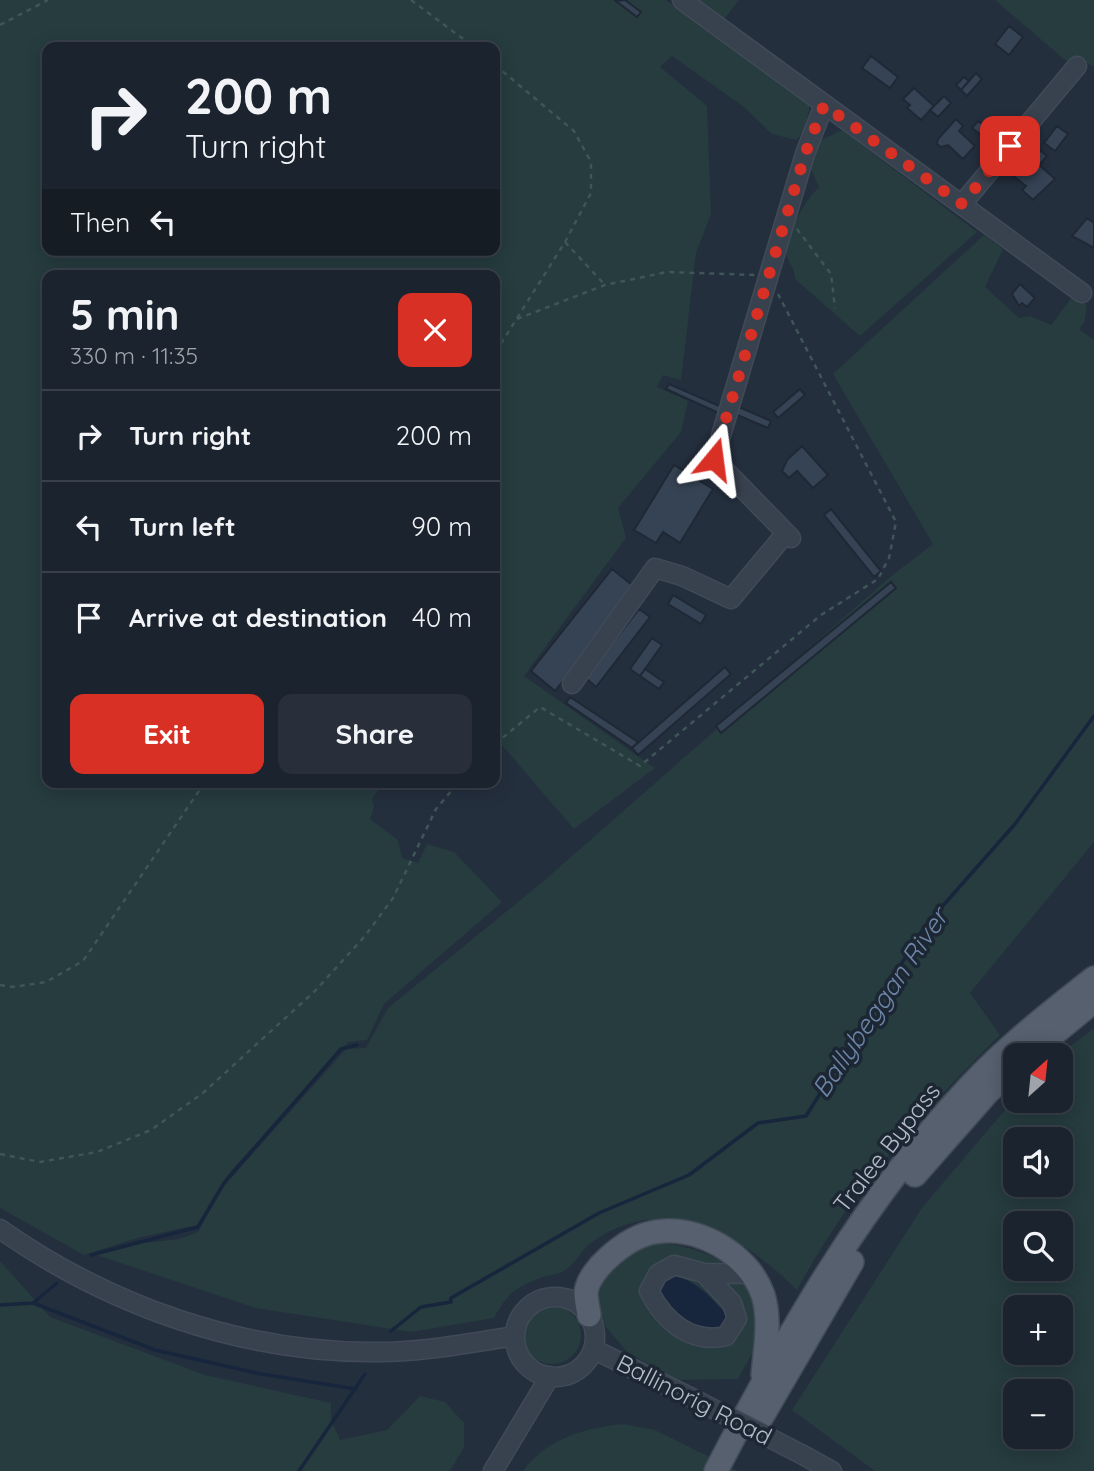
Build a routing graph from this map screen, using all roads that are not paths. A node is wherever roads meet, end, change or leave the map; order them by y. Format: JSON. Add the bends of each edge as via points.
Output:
{"nodes":[{"id":1,"x":682,"y":0,"type":"edge"},
{"id":2,"x":1077,"y":66,"type":"dead end"},
{"id":3,"x":824,"y":105,"type":"junction"},
{"id":4,"x":962,"y":204,"type":"junction"},
{"id":5,"x":1082,"y":293,"type":"dead end"},
{"id":6,"x":572,"y":684,"type":"dead end"},
{"id":7,"x":1094,"y":978,"type":"edge"},
{"id":8,"x":1094,"y":1001,"type":"edge"},
{"id":9,"x":1043,"y":1043,"type":"edge"},
{"id":10,"x":1003,"y":1080,"type":"edge"},
{"id":11,"x":0,"y":1229,"type":"edge"},
{"id":12,"x":704,"y":1273,"type":"junction"},
{"id":13,"x":751,"y":1274,"type":"junction"},
{"id":14,"x":589,"y":1315,"type":"junction"},
{"id":15,"x":515,"y":1336,"type":"junction"},
{"id":16,"x":593,"y":1349,"type":"junction"},
{"id":17,"x":550,"y":1376,"type":"junction"},
{"id":18,"x":762,"y":1385,"type":"junction"},
{"id":19,"x":493,"y":1471,"type":"edge"},
{"id":20,"x":716,"y":1471,"type":"edge"},
{"id":21,"x":733,"y":1471,"type":"edge"},
{"id":22,"x":832,"y":1471,"type":"edge"}],
"edges":[{"from":1,"to":3,"type":"street"},
{"from":2,"to":4,"type":"street"},
{"from":3,"to":4,"type":"street"},
{"from":3,"to":6,"type":"street","via":[[805,154],[714,459],[788,536],[731,599],[655,568]]},
{"from":4,"to":5,"type":"street"},
{"from":7,"to":18,"type":"main road","name":"Tralee Bypass","via":[[1009,1047],[923,1139],[867,1210],[812,1293]]},
{"from":8,"to":9,"type":"main road"},
{"from":10,"to":21,"type":"main road","name":"Tralee Bypass","via":[[927,1159],[875,1226],[826,1301]]},
{"from":11,"to":15,"type":"street","via":[[99,1288],[237,1337],[372,1352]]},
{"from":12,"to":12,"type":"street","via":[[674,1265],[658,1273],[649,1291],[657,1308],[677,1327],[707,1340],[726,1336],[737,1319],[732,1303]]},
{"from":12,"to":13,"type":"street"},
{"from":13,"to":14,"type":"main road","via":[[736,1255],[713,1242],[684,1232],[656,1231],[627,1244],[597,1268],[586,1291]]},
{"from":13,"to":18,"type":"main road","via":[[763,1295],[767,1325]]},
{"from":14,"to":15,"type":"street","via":[[569,1299],[544,1298],[523,1312]]},
{"from":14,"to":16,"type":"street","via":[[594,1326]]},
{"from":15,"to":17,"type":"street","via":[[516,1348],[529,1367]]},
{"from":16,"to":17,"type":"street","via":[[572,1373]]},
{"from":16,"to":22,"type":"street","name":"Ballinorig Road","bridge":true},
{"from":17,"to":19,"type":"street"},
{"from":18,"to":20,"type":"main road","name":"Tralee Bypass"}]}
